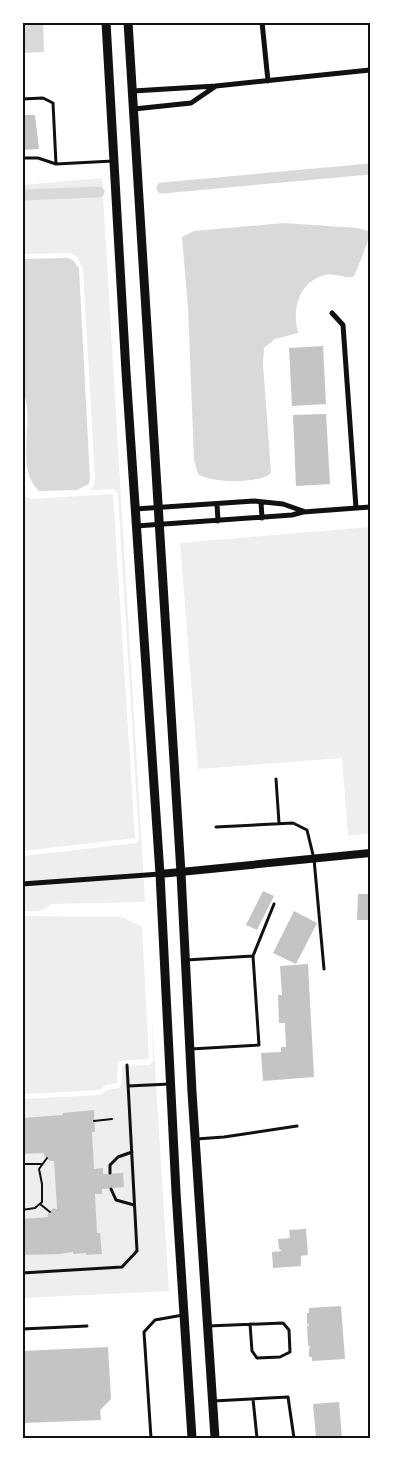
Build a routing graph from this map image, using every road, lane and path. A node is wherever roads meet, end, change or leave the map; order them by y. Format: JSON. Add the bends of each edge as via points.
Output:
{"nodes":[{"id":1,"x":106,"y":22,"type":"edge"},
{"id":2,"x":128,"y":22,"type":"edge"},
{"id":3,"x":262,"y":22,"type":"edge"},
{"id":4,"x":370,"y":70,"type":"edge"},
{"id":5,"x":268,"y":81,"type":"junction"},
{"id":6,"x":216,"y":86,"type":"junction"},
{"id":7,"x":133,"y":91,"type":"junction"},
{"id":8,"x":22,"y":99,"type":"edge"},
{"id":9,"x":134,"y":109,"type":"junction"},
{"id":10,"x":22,"y":158,"type":"edge"},
{"id":11,"x":114,"y":161,"type":"junction"},
{"id":12,"x":56,"y":164,"type":"junction"},
{"id":13,"x":332,"y":313,"type":"dead end"},
{"id":14,"x":262,"y":502,"type":"junction"},
{"id":15,"x":217,"y":504,"type":"junction"},
{"id":16,"x":158,"y":507,"type":"junction"},
{"id":17,"x":370,"y":507,"type":"edge"},
{"id":18,"x":356,"y":508,"type":"junction"},
{"id":19,"x":135,"y":509,"type":"junction"},
{"id":20,"x":304,"y":512,"type":"junction"},
{"id":21,"x":262,"y":518,"type":"junction"},
{"id":22,"x":218,"y":521,"type":"junction"},
{"id":23,"x":160,"y":525,"type":"junction"},
{"id":24,"x":136,"y":526,"type":"junction"},
{"id":25,"x":276,"y":779,"type":"dead end"},
{"id":26,"x":279,"y":823,"type":"junction"},
{"id":27,"x":216,"y":827,"type":"dead end"},
{"id":28,"x":370,"y":853,"type":"edge"},
{"id":29,"x":314,"y":859,"type":"junction"},
{"id":30,"x":181,"y":873,"type":"junction"},
{"id":31,"x":160,"y":874,"type":"junction"},
{"id":32,"x":22,"y":884,"type":"edge"},
{"id":33,"x":274,"y":904,"type":"dead end"},
{"id":34,"x":253,"y":956,"type":"junction"},
{"id":35,"x":186,"y":960,"type":"junction"},
{"id":36,"x":324,"y":969,"type":"dead end"},
{"id":37,"x":190,"y":1049,"type":"junction"},
{"id":38,"x":127,"y":1065,"type":"dead end"},
{"id":39,"x":171,"y":1084,"type":"junction"},
{"id":40,"x":128,"y":1086,"type":"junction"},
{"id":41,"x":112,"y":1119,"type":"dead end"},
{"id":42,"x":94,"y":1120,"type":"dead end"},
{"id":43,"x":297,"y":1126,"type":"dead end"},
{"id":44,"x":195,"y":1139,"type":"junction"},
{"id":45,"x":132,"y":1152,"type":"junction"},
{"id":46,"x":47,"y":1158,"type":"dead end"},
{"id":47,"x":22,"y":1164,"type":"edge"},
{"id":48,"x":41,"y":1164,"type":"junction"},
{"id":49,"x":110,"y":1173,"type":"dead end"},
{"id":50,"x":111,"y":1189,"type":"dead end"},
{"id":51,"x":40,"y":1204,"type":"junction"},
{"id":52,"x":134,"y":1205,"type":"junction"},
{"id":53,"x":22,"y":1210,"type":"edge"},
{"id":54,"x":50,"y":1212,"type":"dead end"},
{"id":55,"x":22,"y":1273,"type":"edge"},
{"id":56,"x":184,"y":1315,"type":"junction"},
{"id":57,"x":250,"y":1324,"type":"junction"},
{"id":58,"x":87,"y":1326,"type":"dead end"},
{"id":59,"x":207,"y":1326,"type":"junction"},
{"id":60,"x":22,"y":1329,"type":"edge"},
{"id":61,"x":253,"y":1399,"type":"junction"},
{"id":62,"x":212,"y":1401,"type":"junction"},
{"id":63,"x":151,"y":1438,"type":"edge"},
{"id":64,"x":192,"y":1438,"type":"edge"},
{"id":65,"x":215,"y":1438,"type":"edge"},
{"id":66,"x":257,"y":1438,"type":"edge"},
{"id":67,"x":294,"y":1438,"type":"edge"}],
"edges":[{"from":1,"to":11,"type":"main road"},
{"from":2,"to":7,"type":"main road"},
{"from":3,"to":5,"type":"street"},
{"from":4,"to":5,"type":"street"},
{"from":5,"to":6,"type":"street"},
{"from":6,"to":7,"type":"street"},
{"from":6,"to":9,"type":"street","via":[[190,104]]},
{"from":7,"to":9,"type":"main road"},
{"from":8,"to":12,"type":"lane","via":[[43,98],[53,103]]},
{"from":9,"to":16,"type":"main road"},
{"from":10,"to":12,"type":"lane","via":[[38,158]]},
{"from":11,"to":12,"type":"lane"},
{"from":11,"to":19,"type":"main road"},
{"from":13,"to":18,"type":"street","via":[[343,324]]},
{"from":14,"to":15,"type":"street"},
{"from":14,"to":20,"type":"street","via":[[283,504]]},
{"from":14,"to":21,"type":"street"},
{"from":15,"to":16,"type":"street"},
{"from":15,"to":22,"type":"street"},
{"from":16,"to":19,"type":"street"},
{"from":16,"to":23,"type":"main road"},
{"from":17,"to":18,"type":"street"},
{"from":18,"to":20,"type":"street"},
{"from":19,"to":24,"type":"main road"},
{"from":20,"to":21,"type":"street"},
{"from":21,"to":22,"type":"street"},
{"from":22,"to":23,"type":"street"},
{"from":23,"to":24,"type":"street"},
{"from":23,"to":30,"type":"main road"},
{"from":24,"to":31,"type":"main road"},
{"from":25,"to":26,"type":"lane"},
{"from":26,"to":27,"type":"lane"},
{"from":26,"to":29,"type":"lane","via":[[293,822],[306,830]]},
{"from":28,"to":29,"type":"street"},
{"from":29,"to":30,"type":"street"},
{"from":29,"to":36,"type":"lane"},
{"from":30,"to":31,"type":"street"},
{"from":30,"to":35,"type":"main road"},
{"from":31,"to":32,"type":"street"},
{"from":31,"to":39,"type":"main road"},
{"from":33,"to":34,"type":"lane"},
{"from":34,"to":35,"type":"lane"},
{"from":34,"to":37,"type":"lane","via":[[259,1045]]},
{"from":35,"to":37,"type":"main road"},
{"from":37,"to":44,"type":"main road"},
{"from":38,"to":40,"type":"lane"},
{"from":39,"to":40,"type":"lane"},
{"from":39,"to":56,"type":"main road"},
{"from":40,"to":45,"type":"lane"},
{"from":41,"to":42,"type":"path"},
{"from":43,"to":44,"type":"lane"},
{"from":44,"to":59,"type":"main road"},
{"from":45,"to":49,"type":"lane","via":[[118,1157],[110,1165]]},
{"from":45,"to":52,"type":"lane"},
{"from":46,"to":48,"type":"path"},
{"from":47,"to":48,"type":"path"},
{"from":48,"to":51,"type":"path","via":[[43,1193]]},
{"from":50,"to":52,"type":"lane","via":[[116,1200]]},
{"from":51,"to":53,"type":"path"},
{"from":51,"to":54,"type":"path"},
{"from":52,"to":55,"type":"lane","via":[[137,1252],[122,1267]]},
{"from":56,"to":63,"type":"lane","via":[[154,1320],[144,1332]]},
{"from":56,"to":64,"type":"main road"},
{"from":57,"to":57,"type":"lane","via":[[283,1323],[289,1330],[290,1352],[280,1357],[257,1358],[253,1355]]},
{"from":57,"to":59,"type":"lane"},
{"from":58,"to":60,"type":"lane"},
{"from":59,"to":62,"type":"main road"},
{"from":61,"to":62,"type":"lane"},
{"from":61,"to":66,"type":"lane"},
{"from":61,"to":67,"type":"lane","via":[[288,1397]]},
{"from":62,"to":65,"type":"main road"}]}
